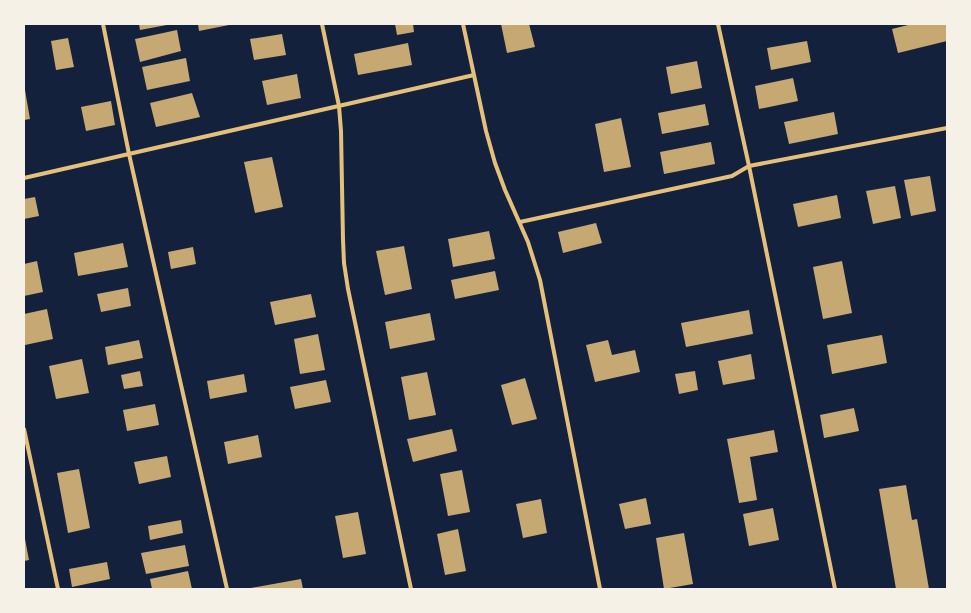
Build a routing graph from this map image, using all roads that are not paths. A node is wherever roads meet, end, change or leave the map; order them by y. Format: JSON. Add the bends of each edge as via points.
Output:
{"nodes":[{"id":1,"x":103,"y":24,"type":"edge"},
{"id":2,"x":322,"y":24,"type":"edge"},
{"id":3,"x":463,"y":24,"type":"edge"},
{"id":4,"x":718,"y":24,"type":"edge"},
{"id":5,"x":474,"y":75,"type":"junction"},
{"id":6,"x":339,"y":106,"type":"junction"},
{"id":7,"x":947,"y":128,"type":"edge"},
{"id":8,"x":130,"y":154,"type":"junction"},
{"id":9,"x":749,"y":166,"type":"junction"},
{"id":10,"x":24,"y":178,"type":"edge"},
{"id":11,"x":520,"y":222,"type":"junction"},
{"id":12,"x":24,"y":429,"type":"edge"},
{"id":13,"x":58,"y":589,"type":"edge"},
{"id":14,"x":227,"y":589,"type":"edge"},
{"id":15,"x":411,"y":589,"type":"edge"},
{"id":16,"x":600,"y":589,"type":"edge"},
{"id":17,"x":835,"y":589,"type":"edge"}],
"edges":[{"from":1,"to":8,"type":"street"},
{"from":2,"to":6,"type":"street"},
{"from":3,"to":5,"type":"street"},
{"from":4,"to":9,"type":"street"},
{"from":5,"to":6,"type":"street"},
{"from":5,"to":11,"type":"street","via":[[495,163]]},
{"from":6,"to":8,"type":"street"},
{"from":6,"to":15,"type":"street","via":[[344,264]]},
{"from":7,"to":9,"type":"street"},
{"from":8,"to":10,"type":"street"},
{"from":8,"to":14,"type":"street"},
{"from":9,"to":11,"type":"street","via":[[732,176]]},
{"from":9,"to":17,"type":"street"},
{"from":11,"to":16,"type":"street","via":[[540,280]]},
{"from":12,"to":13,"type":"street"}]}
